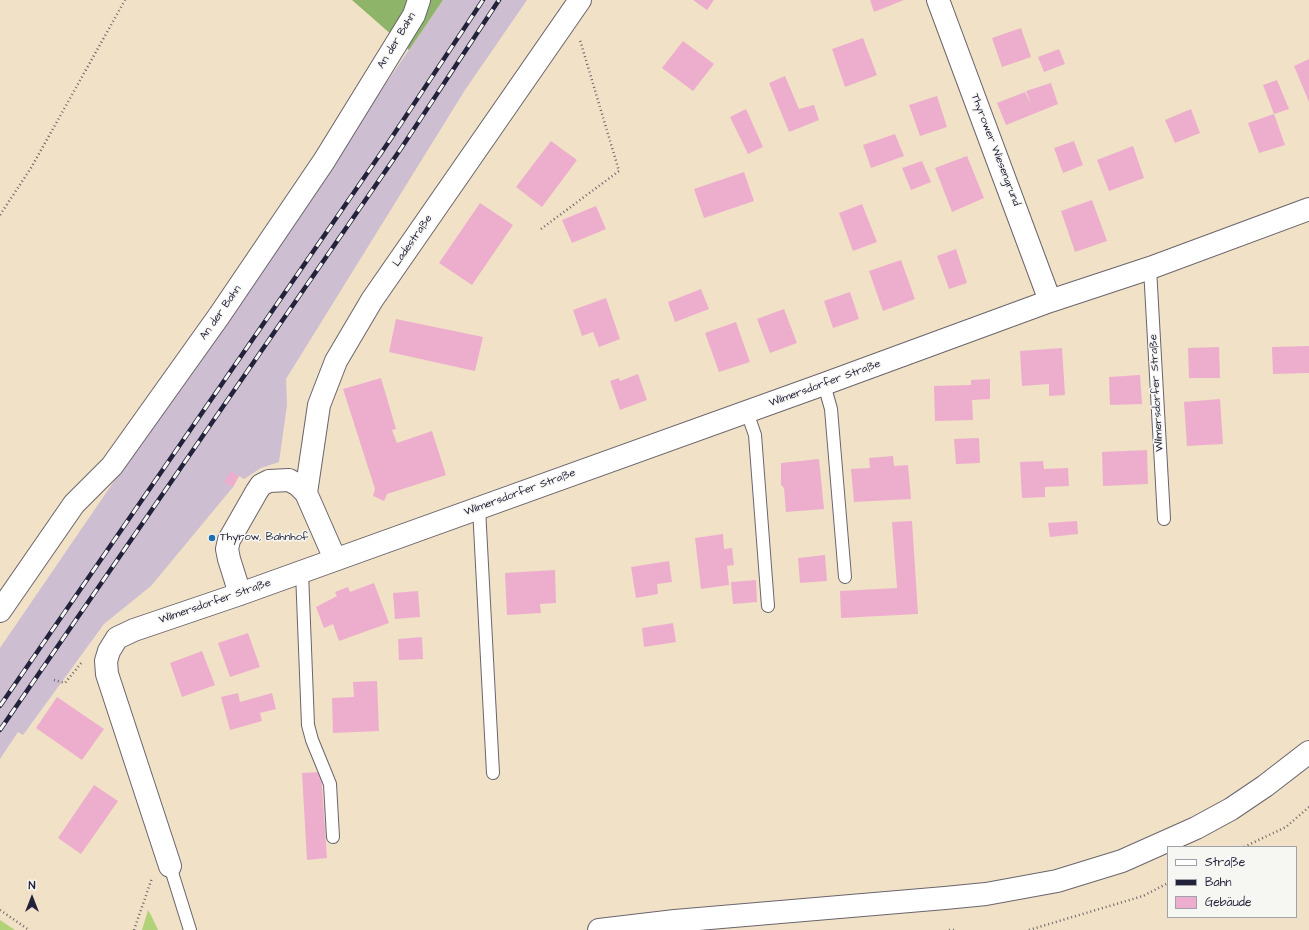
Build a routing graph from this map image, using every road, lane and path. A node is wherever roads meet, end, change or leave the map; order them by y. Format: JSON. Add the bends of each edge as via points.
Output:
{"nodes":[{"id":1,"x":125,"y":0,"type":"edge"},
{"id":2,"x":419,"y":0,"type":"edge"},
{"id":3,"x":938,"y":0,"type":"edge"},
{"id":4,"x":576,"y":6,"type":"edge"},
{"id":5,"x":1309,"y":209,"type":"edge"},
{"id":6,"x":0,"y":215,"type":"edge"},
{"id":7,"x":541,"y":229,"type":"dead end"},
{"id":8,"x":1150,"y":268,"type":"junction"},
{"id":9,"x":1050,"y":301,"type":"junction"},
{"id":10,"x":824,"y":384,"type":"junction"},
{"id":11,"x":747,"y":412,"type":"junction"},
{"id":12,"x":306,"y":493,"type":"junction"},
{"id":13,"x":479,"y":508,"type":"junction"},
{"id":14,"x":1164,"y":519,"type":"dead end"},
{"id":15,"x":335,"y":559,"type":"junction"},
{"id":16,"x":302,"y":572,"type":"junction"},
{"id":17,"x":845,"y":577,"type":"dead end"},
{"id":18,"x":240,"y":594,"type":"junction"},
{"id":19,"x":768,"y":606,"type":"dead end"},
{"id":20,"x":1,"y":607,"type":"edge"},
{"id":21,"x":1309,"y":752,"type":"edge"},
{"id":22,"x":493,"y":773,"type":"dead end"},
{"id":23,"x":1309,"y":807,"type":"edge"},
{"id":24,"x":333,"y":837,"type":"dead end"},
{"id":25,"x":1246,"y":846,"type":"edge"},
{"id":26,"x":170,"y":866,"type":"junction"},
{"id":27,"x":1167,"y":884,"type":"edge"},
{"id":28,"x":0,"y":910,"type":"edge"},
{"id":29,"x":676,"y":925,"type":"edge"},
{"id":30,"x":28,"y":930,"type":"edge"},
{"id":31,"x":134,"y":930,"type":"edge"},
{"id":32,"x":190,"y":930,"type":"edge"},
{"id":33,"x":599,"y":930,"type":"edge"},
{"id":34,"x":948,"y":930,"type":"edge"},
{"id":35,"x":955,"y":930,"type":"edge"},
{"id":36,"x":1029,"y":930,"type":"edge"}],
"edges":[{"from":1,"to":6,"type":"path","via":[[31,168]]},
{"from":2,"to":20,"type":"street","name":"An der Bahn","via":[[414,15],[324,161],[220,316],[112,466],[74,504]]},
{"from":3,"to":9,"type":"street","name":"Thyrower Wiesengrund"},
{"from":4,"to":7,"type":"path","via":[[619,171]]},
{"from":4,"to":12,"type":"street","name":"Ladestraße","via":[[372,300],[336,361],[319,405]]},
{"from":5,"to":8,"type":"street","name":"Wilmersdorfer Straße"},
{"from":8,"to":9,"type":"street","name":"Wilmersdorfer Straße"},
{"from":8,"to":14,"type":"lane","name":"Wilmersdorfer Straße"},
{"from":9,"to":10,"type":"street","name":"Wilmersdorfer Straße"},
{"from":10,"to":11,"type":"street","name":"Wilmersdorfer Straße"},
{"from":10,"to":17,"type":"lane","via":[[831,409]]},
{"from":11,"to":13,"type":"street","name":"Wilmersdorfer Straße"},
{"from":11,"to":19,"type":"lane","via":[[755,435]]},
{"from":12,"to":15,"type":"street"},
{"from":12,"to":18,"type":"street","via":[[289,480],[265,483],[257,491],[229,540],[227,549]]},
{"from":13,"to":15,"type":"street","name":"Wilmersdorfer Straße"},
{"from":13,"to":22,"type":"lane"},
{"from":15,"to":16,"type":"street","name":"Wilmersdorfer Straße"},
{"from":16,"to":18,"type":"street","name":"Wilmersdorfer Straße"},
{"from":16,"to":24,"type":"lane","via":[[308,725],[330,784]]},
{"from":18,"to":26,"type":"street","name":"Wilmersdorfer Straße","via":[[134,630],[117,638],[108,651],[106,661],[111,688]]},
{"from":21,"to":29,"type":"street","via":[[1260,790],[1196,828],[1122,861],[1056,881],[952,898]]},
{"from":23,"to":25,"type":"path","via":[[1286,827]]},
{"from":26,"to":31,"type":"path","via":[[156,871],[150,881]]},
{"from":26,"to":32,"type":"lane"},
{"from":27,"to":36,"type":"path","via":[[1143,896]]},
{"from":28,"to":30,"type":"path"},
{"from":29,"to":33,"type":"street"},
{"from":34,"to":35,"type":"path"}]}
